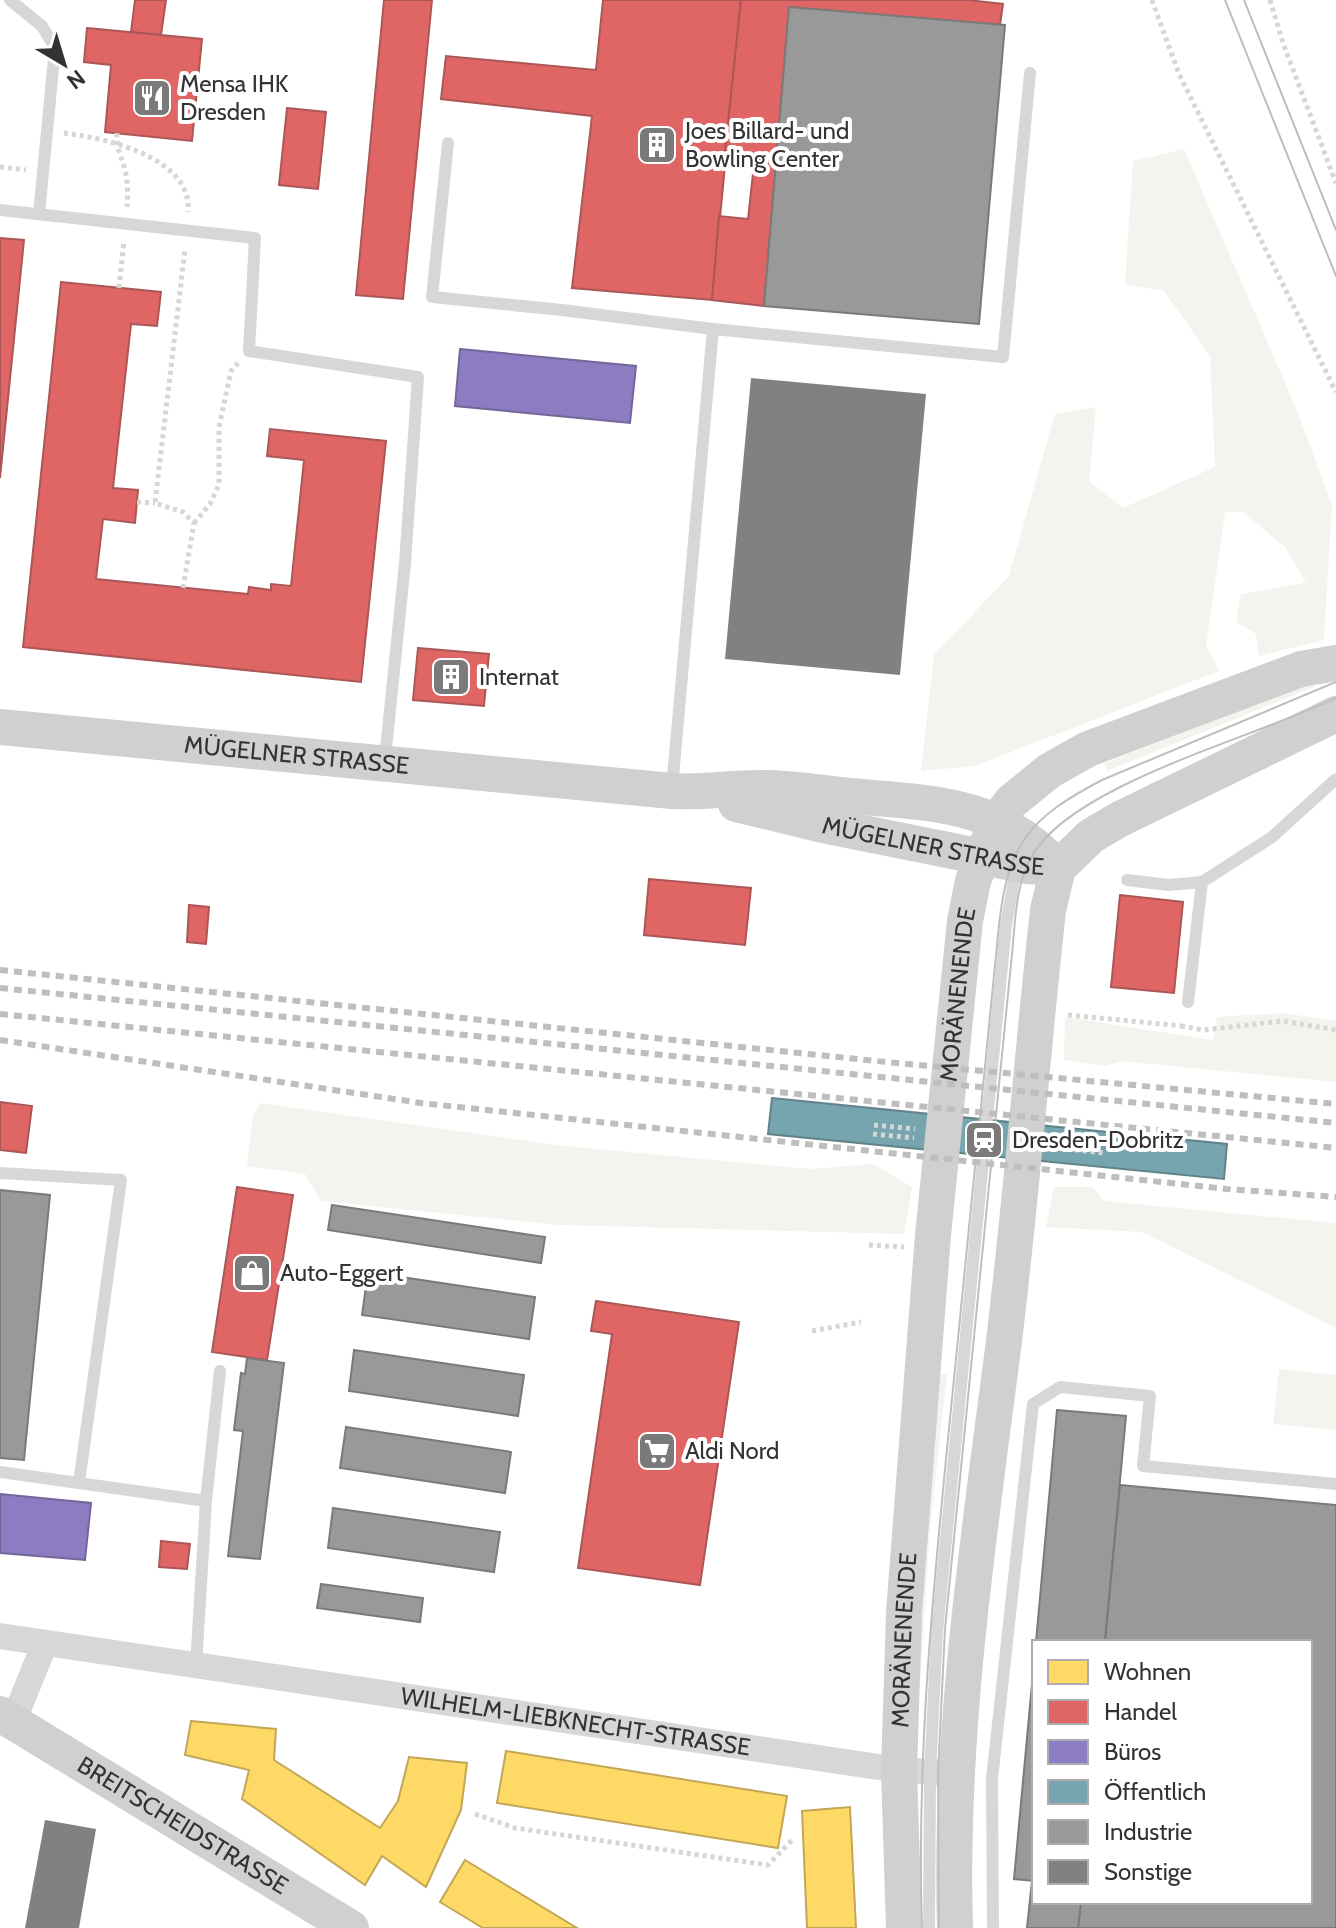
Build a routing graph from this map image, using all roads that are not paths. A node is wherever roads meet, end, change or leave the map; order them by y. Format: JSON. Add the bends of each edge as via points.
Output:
{"nodes":[{"id":1,"x":10,"y":0,"type":"edge"},
{"id":2,"x":1030,"y":73,"type":"dead end"},
{"id":3,"x":448,"y":143,"type":"dead end"},
{"id":4,"x":0,"y":210,"type":"edge"},
{"id":5,"x":39,"y":214,"type":"junction"},
{"id":6,"x":713,"y":329,"type":"junction"},
{"id":7,"x":1336,"y":663,"type":"edge"},
{"id":8,"x":1336,"y":715,"type":"edge"},
{"id":9,"x":0,"y":727,"type":"edge"},
{"id":10,"x":385,"y":762,"type":"junction"},
{"id":11,"x":1336,"y":779,"type":"edge"},
{"id":12,"x":680,"y":792,"type":"junction"},
{"id":13,"x":996,"y":822,"type":"junction"},
{"id":14,"x":1025,"y":853,"type":"junction"},
{"id":15,"x":981,"y":856,"type":"junction"},
{"id":16,"x":1058,"y":868,"type":"junction"},
{"id":17,"x":1127,"y":880,"type":"dead end"},
{"id":18,"x":1202,"y":882,"type":"junction"},
{"id":19,"x":1188,"y":1002,"type":"road end"},
{"id":20,"x":0,"y":1173,"type":"edge"},
{"id":21,"x":220,"y":1371,"type":"dead end"},
{"id":22,"x":0,"y":1472,"type":"edge"},
{"id":23,"x":79,"y":1483,"type":"junction"},
{"id":24,"x":1336,"y":1484,"type":"edge"},
{"id":25,"x":206,"y":1501,"type":"junction"},
{"id":26,"x":0,"y":1636,"type":"edge"},
{"id":27,"x":45,"y":1643,"type":"junction"},
{"id":28,"x":196,"y":1666,"type":"junction"},
{"id":29,"x":7,"y":1718,"type":"edge"},
{"id":30,"x":928,"y":1772,"type":"junction"},
{"id":31,"x":346,"y":1927,"type":"edge"},
{"id":32,"x":904,"y":1928,"type":"edge"},
{"id":33,"x":929,"y":1928,"type":"edge"},
{"id":34,"x":955,"y":1928,"type":"edge"},
{"id":35,"x":993,"y":1928,"type":"edge"}],
"edges":[{"from":1,"to":5,"type":"lane","via":[[42,26],[55,48]]},
{"from":2,"to":6,"type":"lane","via":[[1003,357]]},
{"from":3,"to":6,"type":"lane","via":[[432,297]]},
{"from":4,"to":5,"type":"lane"},
{"from":5,"to":10,"type":"lane","via":[[255,238],[249,351],[418,377]]},
{"from":6,"to":12,"type":"lane"},
{"from":7,"to":13,"type":"main road","name":"MÜGELNER STRASSE","via":[[1301,669],[1088,749],[1027,786]]},
{"from":8,"to":16,"type":"main road","name":"MÜGELNER STRASSE","via":[[1120,819],[1091,836]]},
{"from":9,"to":10,"type":"main road","name":"MÜGELNER STRASSE"},
{"from":10,"to":12,"type":"main road","name":"MÜGELNER STRASSE"},
{"from":11,"to":18,"type":"lane","via":[[1272,837]]},
{"from":12,"to":13,"type":"main road","name":"MÜGELNER STRASSE","via":[[760,787],[923,802],[965,809]]},
{"from":12,"to":15,"type":"main road","name":"MÜGELNER STRASSE"},
{"from":13,"to":14,"type":"main road"},
{"from":13,"to":15,"type":"main road","name":"MORÄNENENDE"},
{"from":14,"to":15,"type":"main road","name":"MÜGELNER STRASSE"},
{"from":14,"to":16,"type":"main road","name":"MÜGELNER STRASSE"},
{"from":14,"to":30,"type":"lane","via":[[1006,925],[938,1617]]},
{"from":15,"to":30,"type":"main road","name":"MORÄNENENDE","via":[[965,921],[933,1235],[902,1637]]},
{"from":16,"to":30,"type":"main road","name":"MORÄNENENDE","via":[[1043,948],[1014,1257],[973,1590]]},
{"from":17,"to":18,"type":"lane"},
{"from":18,"to":19,"type":"lane"},
{"from":20,"to":23,"type":"lane","via":[[121,1180]]},
{"from":21,"to":25,"type":"lane"},
{"from":22,"to":23,"type":"lane"},
{"from":23,"to":25,"type":"lane"},
{"from":24,"to":35,"type":"lane","via":[[1143,1466],[1150,1396],[1060,1387],[1033,1404],[992,1779]]},
{"from":25,"to":28,"type":"lane"},
{"from":26,"to":27,"type":"street","name":"WILHELM-LIEBKNECHT-STRASSE"},
{"from":27,"to":28,"type":"street","name":"WILHELM-LIEBKNECHT-STRASSE"},
{"from":27,"to":29,"type":"street","name":"BREITSCHEIDSTRASSE"},
{"from":28,"to":30,"type":"street","name":"WILHELM-LIEBKNECHT-STRASSE"},
{"from":29,"to":31,"type":"main road","name":"BREITSCHEIDSTRASSE"},
{"from":30,"to":32,"type":"main road","name":"MORÄNENENDE"},
{"from":30,"to":33,"type":"lane"},
{"from":30,"to":34,"type":"main road","name":"MORÄNENENDE"}]}
